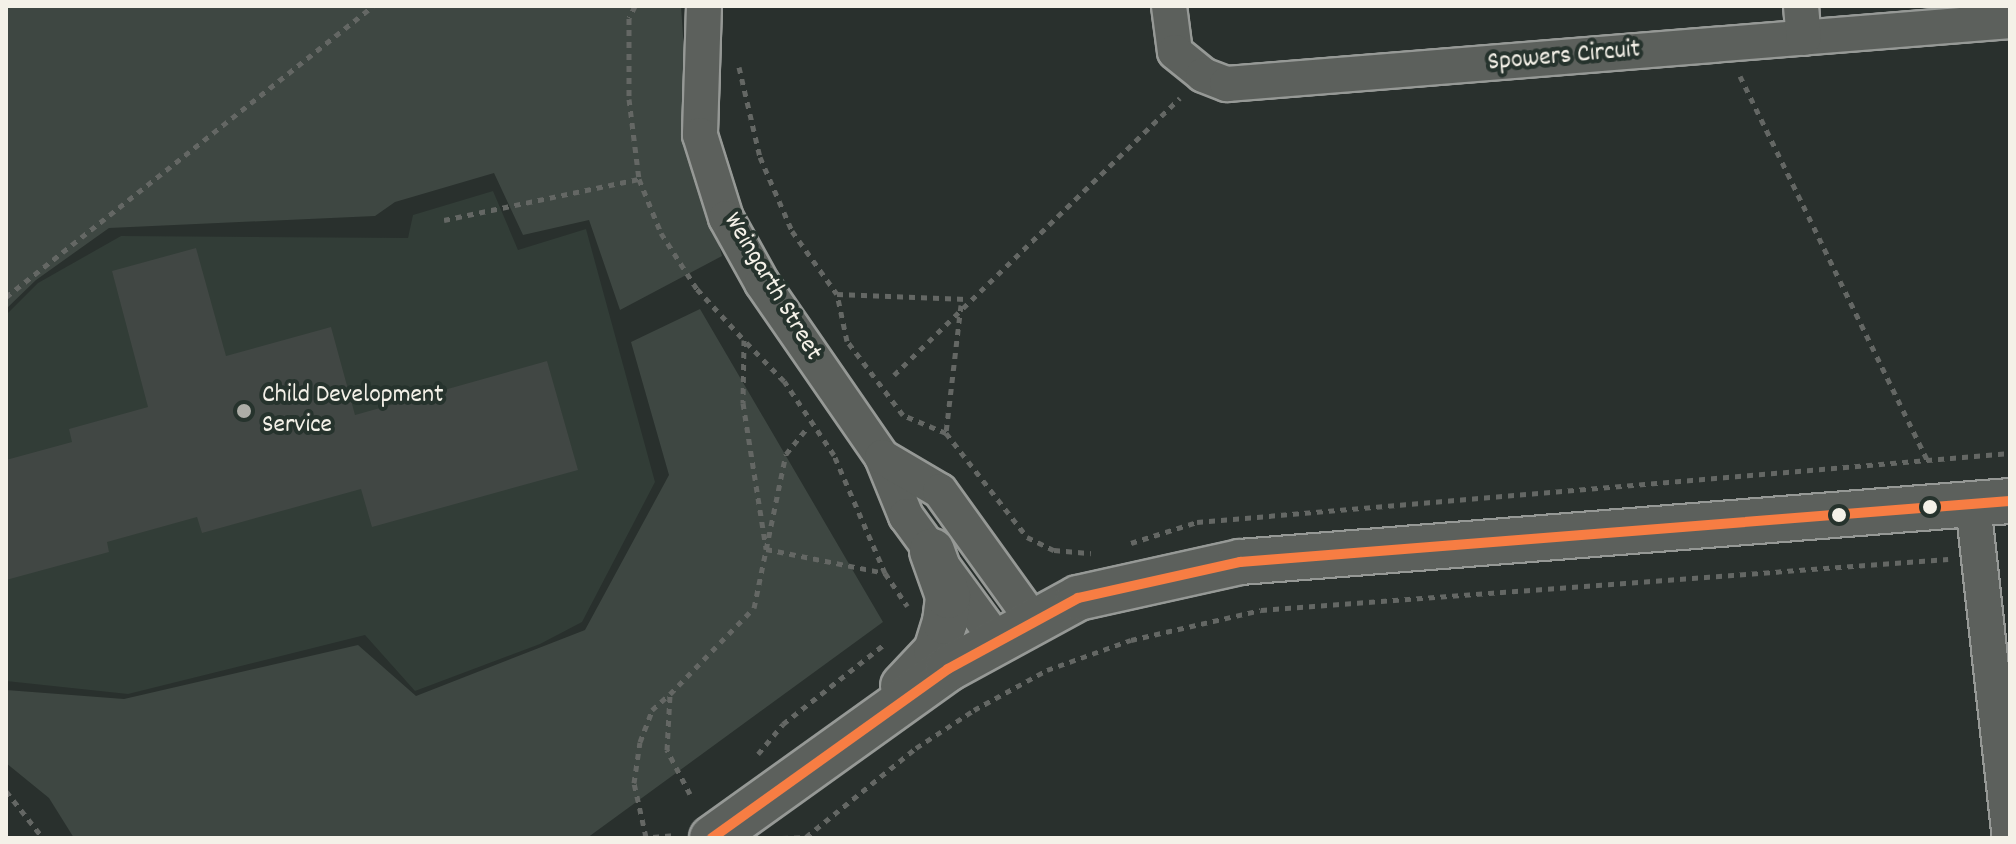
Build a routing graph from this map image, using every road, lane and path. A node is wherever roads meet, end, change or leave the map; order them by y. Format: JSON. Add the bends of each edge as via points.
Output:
{"nodes":[{"id":1,"x":373,"y":6,"type":"edge"},
{"id":2,"x":635,"y":6,"type":"edge"},
{"id":3,"x":704,"y":6,"type":"edge"},
{"id":4,"x":1169,"y":6,"type":"edge"},
{"id":5,"x":2010,"y":21,"type":"edge"},
{"id":6,"x":1803,"y":22,"type":"edge"},
{"id":7,"x":1725,"y":44,"type":"junction"},
{"id":8,"x":739,"y":59,"type":"dead end"},
{"id":9,"x":1203,"y":75,"type":"junction"},
{"id":10,"x":639,"y":179,"type":"junction"},
{"id":11,"x":444,"y":220,"type":"dead end"},
{"id":12,"x":837,"y":294,"type":"junction"},
{"id":13,"x":6,"y":297,"type":"edge"},
{"id":14,"x":968,"y":299,"type":"junction"},
{"id":15,"x":961,"y":305,"type":"junction"},
{"id":16,"x":744,"y":340,"type":"junction"},
{"id":17,"x":894,"y":375,"type":"dead end"},
{"id":18,"x":807,"y":428,"type":"dead end"},
{"id":19,"x":946,"y":433,"type":"junction"},
{"id":20,"x":2010,"y":453,"type":"edge"},
{"id":21,"x":882,"y":457,"type":"junction"},
{"id":22,"x":1927,"y":461,"type":"junction"},
{"id":23,"x":1992,"y":502,"type":"edge"},
{"id":24,"x":1127,"y":544,"type":"dead end"},
{"id":25,"x":766,"y":549,"type":"junction"},
{"id":26,"x":932,"y":551,"type":"junction"},
{"id":27,"x":1099,"y":553,"type":"dead end"},
{"id":28,"x":1979,"y":557,"type":"junction"},
{"id":29,"x":885,"y":573,"type":"junction"},
{"id":30,"x":916,"y":620,"type":"dead end"},
{"id":31,"x":1016,"y":632,"type":"junction"},
{"id":32,"x":892,"y":639,"type":"dead end"},
{"id":33,"x":670,"y":694,"type":"junction"},
{"id":34,"x":871,"y":719,"type":"junction"},
{"id":35,"x":755,"y":758,"type":"dead end"},
{"id":36,"x":6,"y":791,"type":"edge"},
{"id":37,"x":690,"y":794,"type":"dead end"},
{"id":38,"x":698,"y":832,"type":"edge"},
{"id":39,"x":43,"y":838,"type":"edge"},
{"id":40,"x":643,"y":838,"type":"edge"},
{"id":41,"x":773,"y":838,"type":"edge"},
{"id":42,"x":806,"y":838,"type":"edge"},
{"id":43,"x":2010,"y":838,"type":"edge"}],
"edges":[{"from":1,"to":13,"type":"path"},
{"from":2,"to":10,"type":"path","via":[[629,18],[629,99]]},
{"from":3,"to":21,"type":"street","name":"Weingarth Street","via":[[700,135],[726,218],[762,283]]},
{"from":4,"to":9,"type":"street","via":[[1175,52]]},
{"from":5,"to":6,"type":"street","name":"Spowers Circuit"},
{"from":6,"to":7,"type":"street","name":"Spowers Circuit"},
{"from":7,"to":9,"type":"street","name":"Spowers Circuit","via":[[1227,84]]},
{"from":7,"to":22,"type":"path"},
{"from":8,"to":12,"type":"path","via":[[741,88],[760,157],[792,231]]},
{"from":9,"to":14,"type":"path"},
{"from":10,"to":11,"type":"path"},
{"from":10,"to":16,"type":"path","via":[[661,233],[697,289]]},
{"from":12,"to":14,"type":"path"},
{"from":12,"to":19,"type":"path","via":[[847,341],[903,415]]},
{"from":14,"to":15,"type":"path"},
{"from":15,"to":17,"type":"path"},
{"from":15,"to":19,"type":"path"},
{"from":16,"to":25,"type":"path","via":[[743,403]]},
{"from":16,"to":29,"type":"path","via":[[784,381],[834,455]]},
{"from":18,"to":25,"type":"path","via":[[786,454]]},
{"from":19,"to":27,"type":"path","via":[[1027,537],[1054,550]]},
{"from":20,"to":22,"type":"path"},
{"from":21,"to":26,"type":"street","name":"Weingarth Street","via":[[906,516]]},
{"from":21,"to":31,"type":"street","name":"Weingarth Street","via":[[940,491]]},
{"from":22,"to":23,"type":"path"},
{"from":22,"to":24,"type":"path","via":[[1197,522]]},
{"from":23,"to":28,"type":"street"},
{"from":23,"to":31,"type":"street","via":[[1240,562],[1078,598]]},
{"from":25,"to":29,"type":"path"},
{"from":25,"to":33,"type":"path","via":[[754,608]]},
{"from":26,"to":31,"type":"street","name":"Weingarth Street"},
{"from":26,"to":34,"type":"street","via":[[948,596],[936,651]]},
{"from":28,"to":42,"type":"path","via":[[1261,610],[1131,640],[1047,670],[974,710],[916,748]]},
{"from":28,"to":43,"type":"street"},
{"from":29,"to":30,"type":"path"},
{"from":31,"to":34,"type":"street"},
{"from":32,"to":35,"type":"path","via":[[783,724]]},
{"from":33,"to":37,"type":"path","via":[[667,750]]},
{"from":33,"to":40,"type":"path","via":[[652,710],[640,742],[634,783]]},
{"from":34,"to":38,"type":"street"},
{"from":36,"to":39,"type":"path"},
{"from":38,"to":40,"type":"path"},
{"from":41,"to":42,"type":"path"}]}
